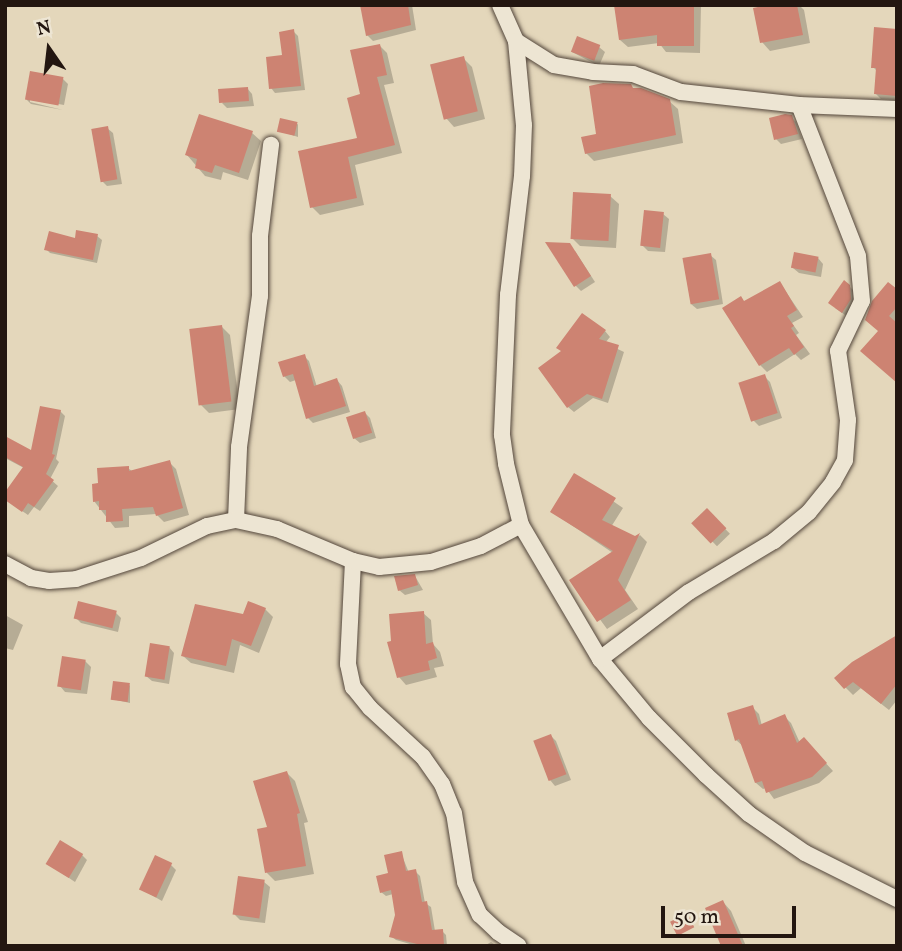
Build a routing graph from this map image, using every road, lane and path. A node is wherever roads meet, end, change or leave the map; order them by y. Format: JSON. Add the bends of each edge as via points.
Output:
{"nodes":[{"id":1,"x":500,"y":5,"type":"edge"},
{"id":2,"x":516,"y":41,"type":"junction"},
{"id":3,"x":799,"y":105,"type":"junction"},
{"id":4,"x":897,"y":109,"type":"edge"},
{"id":5,"x":271,"y":145,"type":"dead end"},
{"id":6,"x":236,"y":520,"type":"junction"},
{"id":7,"x":521,"y":525,"type":"junction"},
{"id":8,"x":353,"y":561,"type":"junction"},
{"id":9,"x":5,"y":564,"type":"edge"},
{"id":10,"x":600,"y":659,"type":"junction"},
{"id":11,"x":897,"y":899,"type":"edge"},
{"id":12,"x":519,"y":946,"type":"edge"}],
"edges":[{"from":1,"to":2,"type":"street"},
{"from":2,"to":3,"type":"street","via":[[554,65],[633,74],[681,92]]},
{"from":2,"to":7,"type":"street","via":[[524,125],[508,295],[502,435]]},
{"from":3,"to":4,"type":"street"},
{"from":3,"to":10,"type":"street","via":[[858,256],[862,300],[838,351],[848,420],[845,460],[809,512],[774,541],[689,592]]},
{"from":5,"to":6,"type":"street","via":[[260,236],[260,296],[239,447]]},
{"from":6,"to":8,"type":"street","via":[[278,529]]},
{"from":6,"to":9,"type":"street","via":[[207,526],[141,558],[76,579],[31,578]]},
{"from":7,"to":8,"type":"street","via":[[481,546],[431,562],[379,567]]},
{"from":7,"to":10,"type":"street"},
{"from":8,"to":12,"type":"street","via":[[348,650],[353,687],[423,757],[442,784],[454,813],[465,882],[480,915]]},
{"from":10,"to":11,"type":"street","via":[[649,718],[749,814],[805,853]]}]}
